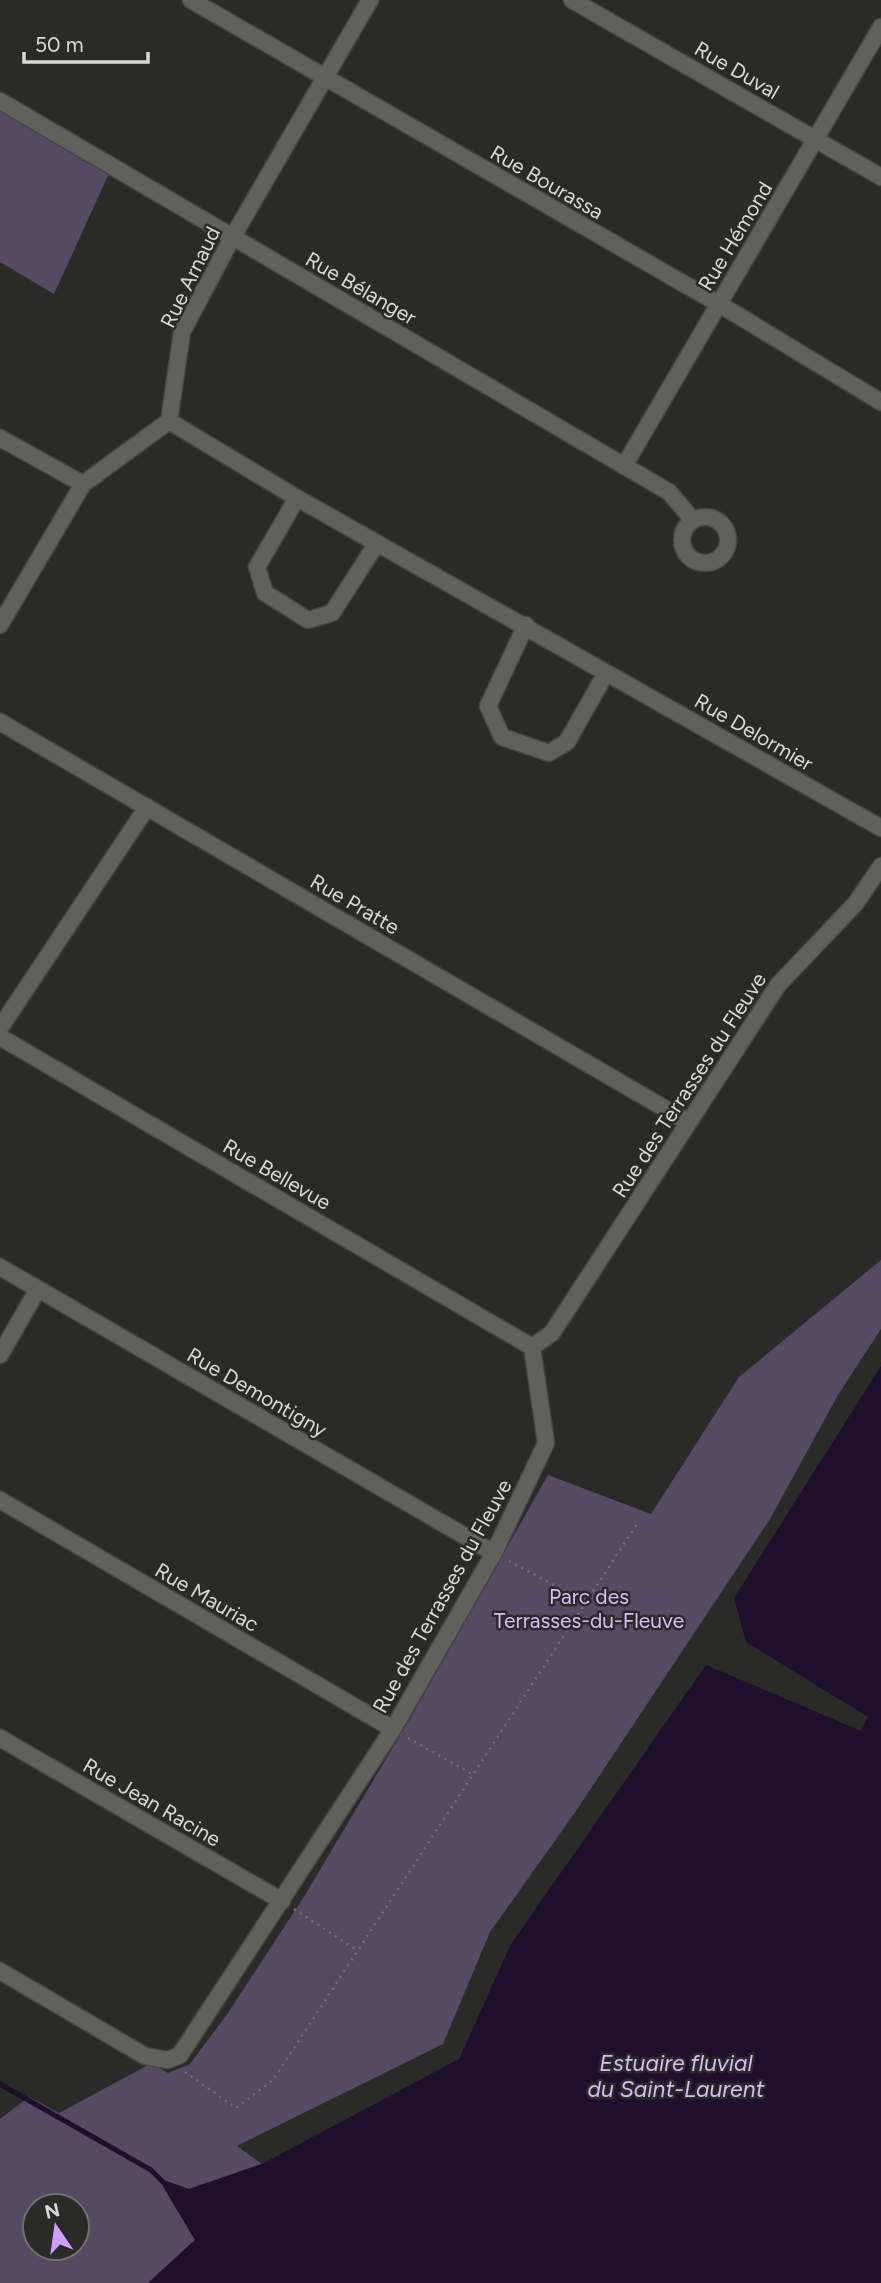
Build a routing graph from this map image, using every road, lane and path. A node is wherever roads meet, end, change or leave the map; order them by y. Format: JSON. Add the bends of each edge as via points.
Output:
{"nodes":[{"id":1,"x":191,"y":0,"type":"edge"},
{"id":2,"x":370,"y":0,"type":"edge"},
{"id":3,"x":572,"y":0,"type":"edge"},
{"id":4,"x":881,"y":27,"type":"edge"},
{"id":5,"x":326,"y":79,"type":"junction"},
{"id":6,"x":0,"y":101,"type":"edge"},
{"id":7,"x":816,"y":140,"type":"junction"},
{"id":8,"x":881,"y":177,"type":"edge"},
{"id":9,"x":232,"y":238,"type":"junction"},
{"id":10,"x":719,"y":304,"type":"junction"},
{"id":11,"x":881,"y":402,"type":"edge"},
{"id":12,"x":169,"y":421,"type":"junction"},
{"id":13,"x":0,"y":438,"type":"edge"},
{"id":14,"x":624,"y":466,"type":"junction"},
{"id":15,"x":83,"y":484,"type":"junction"},
{"id":16,"x":297,"y":498,"type":"junction"},
{"id":17,"x":693,"y":520,"type":"dead end"},
{"id":18,"x":377,"y":543,"type":"junction"},
{"id":19,"x":0,"y":625,"type":"edge"},
{"id":20,"x":526,"y":625,"type":"junction"},
{"id":21,"x":606,"y":673,"type":"junction"},
{"id":22,"x":0,"y":722,"type":"edge"},
{"id":23,"x":147,"y":807,"type":"junction"},
{"id":24,"x":881,"y":828,"type":"edge"},
{"id":25,"x":881,"y":866,"type":"edge"},
{"id":26,"x":0,"y":1028,"type":"edge"},
{"id":27,"x":0,"y":1037,"type":"edge"},
{"id":28,"x":688,"y":1122,"type":"junction"},
{"id":29,"x":0,"y":1266,"type":"edge"},
{"id":30,"x":38,"y":1289,"type":"junction"},
{"id":31,"x":532,"y":1347,"type":"junction"},
{"id":32,"x":0,"y":1355,"type":"edge"},
{"id":33,"x":0,"y":1500,"type":"edge"},
{"id":34,"x":639,"y":1521,"type":"dead end"},
{"id":35,"x":494,"y":1553,"type":"junction"},
{"id":36,"x":586,"y":1602,"type":"junction"},
{"id":37,"x":393,"y":1729,"type":"junction"},
{"id":38,"x":0,"y":1738,"type":"edge"},
{"id":39,"x":471,"y":1774,"type":"junction"},
{"id":40,"x":282,"y":1901,"type":"junction"},
{"id":41,"x":358,"y":1951,"type":"junction"},
{"id":42,"x":0,"y":1971,"type":"edge"},
{"id":43,"x":168,"y":2060,"type":"junction"}],
"edges":[{"from":1,"to":5,"type":"street","name":"Rue Bourassa"},
{"from":2,"to":5,"type":"street","name":"Rue Arnaud"},
{"from":3,"to":7,"type":"street","name":"Rue Duval"},
{"from":4,"to":7,"type":"street","name":"Rue Hémond"},
{"from":5,"to":9,"type":"street","name":"Rue Arnaud"},
{"from":5,"to":10,"type":"street","name":"Rue Bourassa"},
{"from":6,"to":9,"type":"street","name":"Rue Bélanger"},
{"from":7,"to":8,"type":"street","name":"Rue Duval"},
{"from":7,"to":10,"type":"street","name":"Rue Hémond"},
{"from":9,"to":12,"type":"street","name":"Rue Arnaud","via":[[182,332]]},
{"from":9,"to":14,"type":"street","name":"Rue Bélanger"},
{"from":10,"to":11,"type":"street","name":"Rue Bourassa"},
{"from":10,"to":14,"type":"street","name":"Rue Hémond"},
{"from":12,"to":15,"type":"street"},
{"from":12,"to":16,"type":"street","name":"Rue Delormier"},
{"from":13,"to":15,"type":"street"},
{"from":14,"to":17,"type":"street","name":"Rue Bélanger","via":[[669,492]]},
{"from":15,"to":19,"type":"street"},
{"from":16,"to":18,"type":"street","name":"Rue Delormier"},
{"from":16,"to":18,"type":"street","via":[[257,567],[265,593],[308,620],[332,613]]},
{"from":18,"to":20,"type":"street","name":"Rue Delormier"},
{"from":20,"to":21,"type":"street","name":"Rue Delormier"},
{"from":20,"to":21,"type":"street","via":[[488,706],[502,737],[548,753],[567,742]]},
{"from":21,"to":24,"type":"street","name":"Rue Delormier"},
{"from":22,"to":23,"type":"street","name":"Rue Pratte"},
{"from":23,"to":26,"type":"street"},
{"from":23,"to":28,"type":"street","name":"Rue Pratte"},
{"from":25,"to":28,"type":"street","name":"Rue des Terrasses du Fleuve","via":[[856,903],[778,985]]},
{"from":27,"to":31,"type":"street","name":"Rue Bellevue"},
{"from":28,"to":31,"type":"street","name":"Rue des Terrasses du Fleuve","via":[[552,1333]]},
{"from":29,"to":30,"type":"street","name":"Rue Demontigny"},
{"from":30,"to":32,"type":"street"},
{"from":30,"to":35,"type":"street","name":"Rue Demontigny"},
{"from":31,"to":35,"type":"street","name":"Rue des Terrasses du Fleuve","via":[[546,1444]]},
{"from":33,"to":37,"type":"street","name":"Rue Mauriac"},
{"from":34,"to":36,"type":"path"},
{"from":35,"to":36,"type":"path"},
{"from":35,"to":37,"type":"street","name":"Rue des Terrasses du Fleuve"},
{"from":36,"to":39,"type":"path"},
{"from":37,"to":39,"type":"path"},
{"from":37,"to":40,"type":"street","name":"Rue des Terrasses du Fleuve"},
{"from":38,"to":40,"type":"street","name":"Rue Jean Racine"},
{"from":39,"to":41,"type":"path"},
{"from":40,"to":41,"type":"path"},
{"from":40,"to":43,"type":"street","name":"Rue des Terrasses du Fleuve","via":[[180,2055]]},
{"from":41,"to":43,"type":"path","via":[[273,2080],[236,2108]]},
{"from":42,"to":43,"type":"street","via":[[145,2056]]}]}
